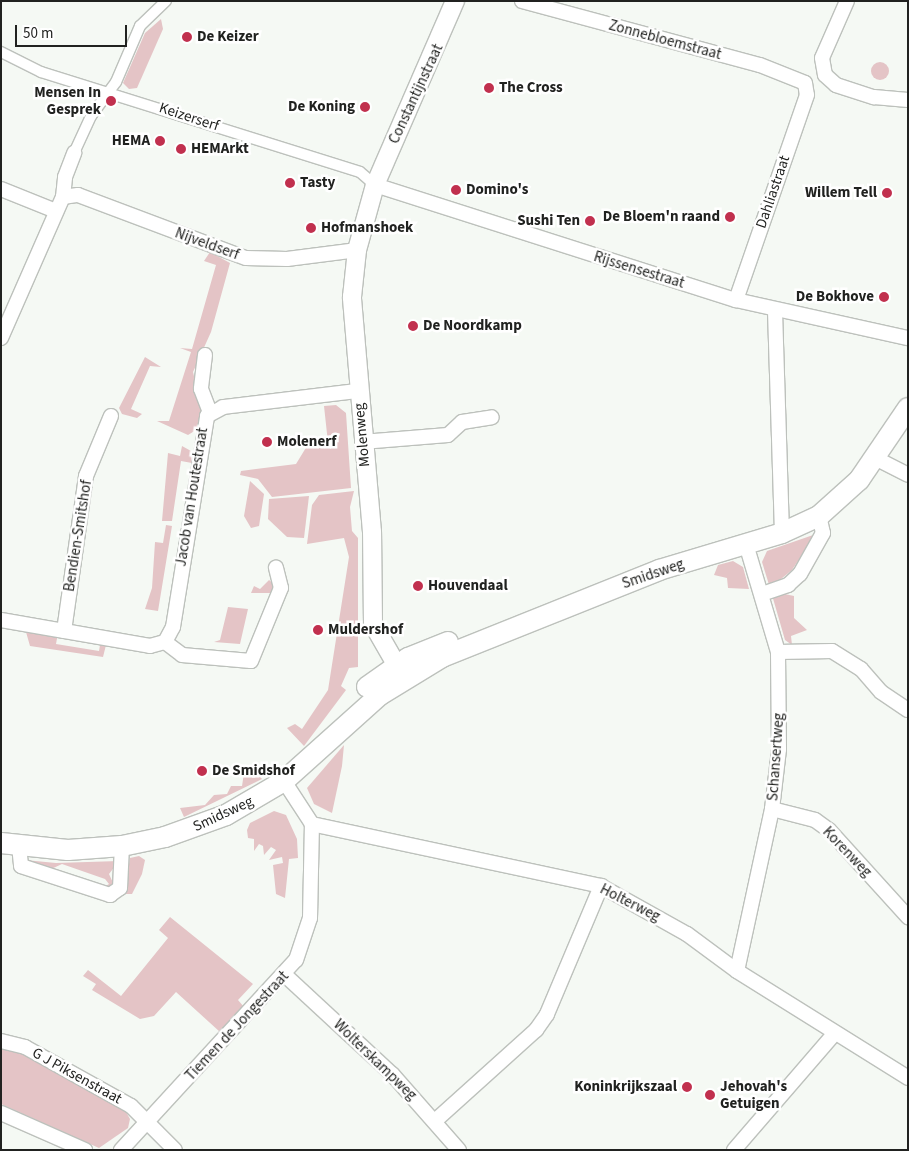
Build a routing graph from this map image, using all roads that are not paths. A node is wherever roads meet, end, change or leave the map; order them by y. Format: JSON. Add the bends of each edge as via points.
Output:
{"nodes":[{"id":1,"x":166,"y":1,"type":"edge"},
{"id":2,"x":455,"y":1,"type":"edge"},
{"id":3,"x":522,"y":1,"type":"edge"},
{"id":4,"x":847,"y":1,"type":"edge"},
{"id":5,"x":1,"y":52,"type":"edge"},
{"id":6,"x":805,"y":83,"type":"joint"},
{"id":7,"x":108,"y":92,"type":"junction"},
{"id":8,"x":908,"y":100,"type":"edge"},
{"id":9,"x":74,"y":154,"type":"joint"},
{"id":10,"x":375,"y":186,"type":"junction"},
{"id":11,"x":1,"y":189,"type":"edge"},
{"id":12,"x":64,"y":197,"type":"junction"},
{"id":13,"x":56,"y":211,"type":"junction"},
{"id":14,"x":357,"y":250,"type":"junction"},
{"id":15,"x":736,"y":300,"type":"junction"},
{"id":16,"x":775,"y":311,"type":"junction"},
{"id":17,"x":1,"y":338,"type":"edge"},
{"id":18,"x":908,"y":338,"type":"edge"},
{"id":19,"x":205,"y":355,"type":"dead end"},
{"id":20,"x":358,"y":391,"type":"junction"},
{"id":21,"x":908,"y":408,"type":"edge"},
{"id":22,"x":210,"y":412,"type":"junction"},
{"id":23,"x":111,"y":416,"type":"dead end"},
{"id":24,"x":492,"y":417,"type":"dead end"},
{"id":25,"x":362,"y":442,"type":"junction"},
{"id":26,"x":875,"y":458,"type":"junction"},
{"id":27,"x":908,"y":475,"type":"edge"},
{"id":28,"x":819,"y":516,"type":"junction"},
{"id":29,"x":782,"y":533,"type":"junction"},
{"id":30,"x":746,"y":544,"type":"junction"},
{"id":31,"x":276,"y":568,"type":"dead end"},
{"id":32,"x":762,"y":594,"type":"junction"},
{"id":33,"x":1,"y":620,"type":"edge"},
{"id":34,"x":64,"y":630,"type":"junction"},
{"id":35,"x":165,"y":642,"type":"junction"},
{"id":36,"x":778,"y":652,"type":"junction"},
{"id":37,"x":400,"y":672,"type":"junction"},
{"id":38,"x":908,"y":710,"type":"edge"},
{"id":39,"x":284,"y":781,"type":"junction"},
{"id":40,"x":772,"y":809,"type":"junction"},
{"id":41,"x":312,"y":824,"type":"junction"},
{"id":42,"x":10,"y":844,"type":"edge"},
{"id":43,"x":122,"y":846,"type":"junction"},
{"id":44,"x":601,"y":886,"type":"junction"},
{"id":45,"x":908,"y":917,"type":"edge"},
{"id":46,"x":737,"y":971,"type":"junction"},
{"id":47,"x":286,"y":976,"type":"junction"},
{"id":48,"x":834,"y":1034,"type":"junction"},
{"id":49,"x":1,"y":1041,"type":"edge"},
{"id":50,"x":908,"y":1078,"type":"edge"},
{"id":51,"x":1,"y":1113,"type":"edge"},
{"id":52,"x":149,"y":1120,"type":"junction"},
{"id":53,"x":436,"y":1120,"type":"junction"},
{"id":54,"x":85,"y":1150,"type":"edge"},
{"id":55,"x":121,"y":1150,"type":"edge"},
{"id":56,"x":175,"y":1150,"type":"edge"},
{"id":57,"x":460,"y":1150,"type":"edge"},
{"id":58,"x":734,"y":1150,"type":"edge"}],
"edges":[{"from":1,"to":7,"type":"street","via":[[140,26]]},
{"from":2,"to":10,"type":"street","name":"Constantijnstraat"},
{"from":3,"to":6,"type":"street","name":"Zonnebloemstraat","via":[[760,65]]},
{"from":4,"to":8,"type":"street","via":[[822,58],[824,75],[836,85],[874,97]]},
{"from":5,"to":7,"type":"street","name":"Keizerserf","via":[[41,72]]},
{"from":6,"to":15,"type":"street","name":"Dahliastraat","via":[[807,95]]},
{"from":7,"to":9,"type":"street","via":[[91,116]]},
{"from":7,"to":10,"type":"street","name":"Keizerserf","via":[[360,172]]},
{"from":9,"to":12,"type":"street","via":[[65,177]]},
{"from":10,"to":14,"type":"street","name":"Molenweg"},
{"from":10,"to":15,"type":"street","name":"Rijssensestraat"},
{"from":11,"to":13,"type":"street"},
{"from":12,"to":13,"type":"street"},
{"from":12,"to":14,"type":"street","name":"Nijveldserf","via":[[78,195],[236,255],[287,259]]},
{"from":13,"to":17,"type":"street"},
{"from":14,"to":20,"type":"street","name":"Molenweg","via":[[352,319]]},
{"from":15,"to":16,"type":"street","name":"Rijssensestraat"},
{"from":16,"to":18,"type":"street","name":"Rijssensestraat"},
{"from":16,"to":29,"type":"street"},
{"from":19,"to":22,"type":"street","via":[[201,389]]},
{"from":20,"to":22,"type":"street","name":"Jacob van Houtestraat"},
{"from":20,"to":25,"type":"street","name":"Molenweg"},
{"from":21,"to":26,"type":"main road","name":"Smidsweg"},
{"from":22,"to":35,"type":"street","name":"Jacob van Houtestraat","via":[[202,427],[173,627]]},
{"from":23,"to":34,"type":"street","name":"Bendien-Smitshof","via":[[86,476]]},
{"from":24,"to":25,"type":"street","via":[[462,422],[448,435]]},
{"from":25,"to":37,"type":"street","name":"Molenweg","via":[[372,532],[373,624]]},
{"from":26,"to":27,"type":"street"},
{"from":26,"to":28,"type":"main road","name":"Smidsweg","via":[[850,490]]},
{"from":28,"to":29,"type":"main road","name":"Smidsweg"},
{"from":28,"to":32,"type":"street","via":[[823,533],[800,574],[788,585]]},
{"from":29,"to":30,"type":"main road","name":"Smidsweg"},
{"from":30,"to":32,"type":"street","name":"Schansertweg"},
{"from":30,"to":37,"type":"main road","name":"Smidsweg","via":[[659,570],[487,635],[436,646]]},
{"from":31,"to":35,"type":"street","via":[[281,588],[251,661],[182,655]]},
{"from":32,"to":36,"type":"street","name":"Schansertweg"},
{"from":33,"to":34,"type":"street"},
{"from":34,"to":35,"type":"street","via":[[150,646]]},
{"from":36,"to":38,"type":"street","via":[[832,651],[861,669],[881,692]]},
{"from":36,"to":40,"type":"street","name":"Schansertweg","via":[[779,749]]},
{"from":37,"to":39,"type":"main road","name":"Smidsweg","via":[[355,700],[312,758]]},
{"from":39,"to":41,"type":"street"},
{"from":39,"to":43,"type":"main road","name":"Smidsweg","via":[[196,828]]},
{"from":40,"to":45,"type":"street","name":"Korenweg","via":[[814,820],[829,830]]},
{"from":40,"to":46,"type":"street","name":"Schansertweg"},
{"from":41,"to":44,"type":"street","name":"Holterweg"},
{"from":41,"to":47,"type":"street","name":"Tiemen de Jongestraat","via":[[310,918],[296,960]]},
{"from":42,"to":43,"type":"main road","name":"Smidsweg","via":[[90,850]]},
{"from":42,"to":43,"type":"street","name":"Smidsweg","via":[[20,866],[110,895],[120,888]]},
{"from":44,"to":46,"type":"street","name":"Holterweg","via":[[687,934]]},
{"from":44,"to":53,"type":"street","via":[[548,1014],[536,1030]]},
{"from":46,"to":48,"type":"street","name":"Holterweg"},
{"from":47,"to":52,"type":"street","name":"Tiemen de Jongestraat"},
{"from":47,"to":53,"type":"street","name":"Wolterskampweg"},
{"from":48,"to":50,"type":"street","name":"Holterweg"},
{"from":48,"to":58,"type":"street"},
{"from":49,"to":52,"type":"street","name":"G J Piksenstraat","via":[[25,1047]]},
{"from":51,"to":54,"type":"street"},
{"from":52,"to":55,"type":"street"},
{"from":52,"to":56,"type":"street","name":"G J Piksenstraat"},
{"from":53,"to":57,"type":"street","name":"Wolterskampweg"}]}
